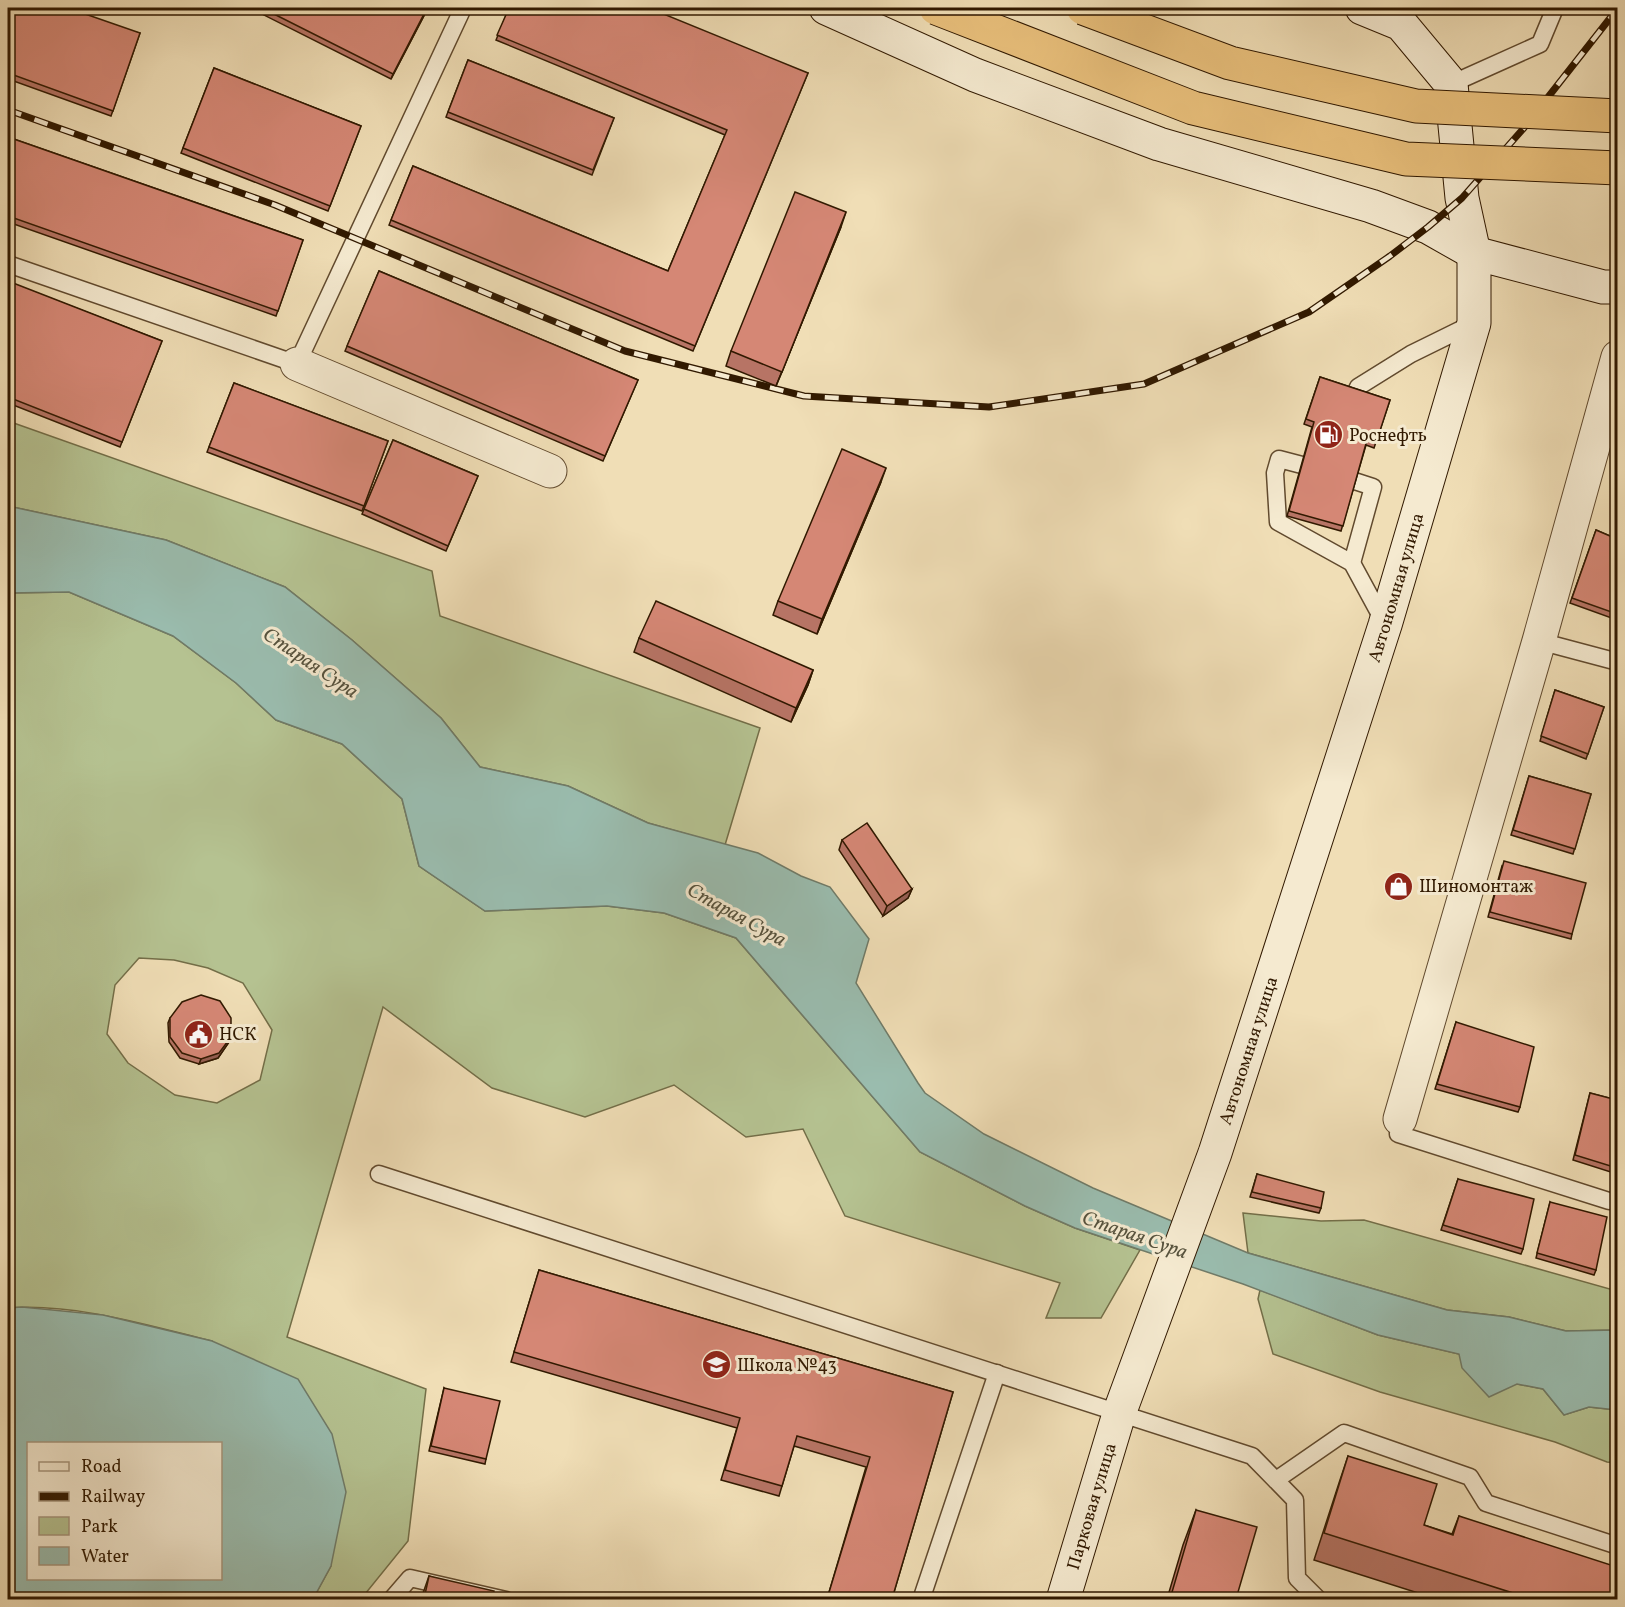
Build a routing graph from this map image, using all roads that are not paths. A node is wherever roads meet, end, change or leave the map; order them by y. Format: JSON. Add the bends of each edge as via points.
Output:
{"nodes":[{"id":1,"x":463,"y":8,"type":"edge"},
{"id":2,"x":826,"y":8,"type":"edge"},
{"id":3,"x":936,"y":8,"type":"edge"},
{"id":4,"x":1083,"y":8,"type":"edge"},
{"id":5,"x":1362,"y":8,"type":"edge"},
{"id":6,"x":1555,"y":8,"type":"edge"},
{"id":7,"x":1451,"y":84,"type":"junction"},
{"id":8,"x":1617,"y":116,"type":"edge"},
{"id":9,"x":1617,"y":168,"type":"edge"},
{"id":10,"x":1474,"y":253,"type":"junction"},
{"id":11,"x":8,"y":264,"type":"edge"},
{"id":12,"x":1617,"y":287,"type":"edge"},
{"id":13,"x":1474,"y":323,"type":"junction"},
{"id":14,"x":1617,"y":357,"type":"edge"},
{"id":15,"x":297,"y":364,"type":"junction"},
{"id":16,"x":1345,"y":430,"type":"edge"},
{"id":17,"x":550,"y":471,"type":"dead end"},
{"id":18,"x":1352,"y":562,"type":"junction"},
{"id":19,"x":1385,"y":625,"type":"junction"},
{"id":20,"x":1539,"y":641,"type":"junction"},
{"id":21,"x":1617,"y":662,"type":"edge"},
{"id":22,"x":1400,"y":1119,"type":"joint"},
{"id":23,"x":379,"y":1174,"type":"dead end"},
{"id":24,"x":1609,"y":1201,"type":"dead end"},
{"id":25,"x":997,"y":1373,"type":"junction"},
{"id":26,"x":1119,"y":1414,"type":"junction"},
{"id":27,"x":1276,"y":1480,"type":"junction"},
{"id":28,"x":1617,"y":1546,"type":"edge"},
{"id":29,"x":391,"y":1599,"type":"edge"},
{"id":30,"x":506,"y":1599,"type":"edge"},
{"id":31,"x":921,"y":1599,"type":"edge"},
{"id":32,"x":1063,"y":1599,"type":"edge"},
{"id":33,"x":1319,"y":1599,"type":"edge"}],
"edges":[{"from":1,"to":15,"type":"lane"},
{"from":2,"to":10,"type":"main road","via":[[975,75],[1159,144],[1428,227]]},
{"from":3,"to":9,"type":"main road","bridge":true,"via":[[1193,108],[1406,159]]},
{"from":4,"to":8,"type":"main road","bridge":true,"via":[[1230,63],[1416,106]]},
{"from":5,"to":7,"type":"main road","via":[[1401,24]]},
{"from":6,"to":7,"type":"lane","via":[[1540,44]]},
{"from":7,"to":10,"type":"main road","name":"Автономная улица","via":[[1462,198]]},
{"from":10,"to":12,"type":"main road","via":[[1603,287]]},
{"from":10,"to":13,"type":"main road","name":"Автономная улица"},
{"from":11,"to":15,"type":"lane"},
{"from":13,"to":16,"type":"lane","via":[[1411,354],[1358,387]]},
{"from":13,"to":19,"type":"main road","name":"Автономная улица"},
{"from":14,"to":20,"type":"main road"},
{"from":15,"to":17,"type":"main road"},
{"from":18,"to":18,"type":"lane","via":[[1373,487],[1334,468],[1279,459],[1275,473],[1278,522]]},
{"from":18,"to":19,"type":"lane"},
{"from":19,"to":26,"type":"main road","name":"Автономная улица","via":[[1215,1153]]},
{"from":20,"to":21,"type":"lane"},
{"from":20,"to":22,"type":"main road"},
{"from":22,"to":24,"type":"lane","via":[[1398,1134]]},
{"from":23,"to":25,"type":"lane"},
{"from":25,"to":26,"type":"lane"},
{"from":25,"to":31,"type":"lane"},
{"from":26,"to":27,"type":"lane","via":[[1252,1456]]},
{"from":26,"to":32,"type":"main road","name":"Парковая улица"},
{"from":27,"to":28,"type":"lane","via":[[1344,1433],[1470,1477],[1486,1503]]},
{"from":27,"to":33,"type":"lane","via":[[1295,1500],[1297,1578]]},
{"from":29,"to":30,"type":"lane","via":[[410,1578]]}]}
